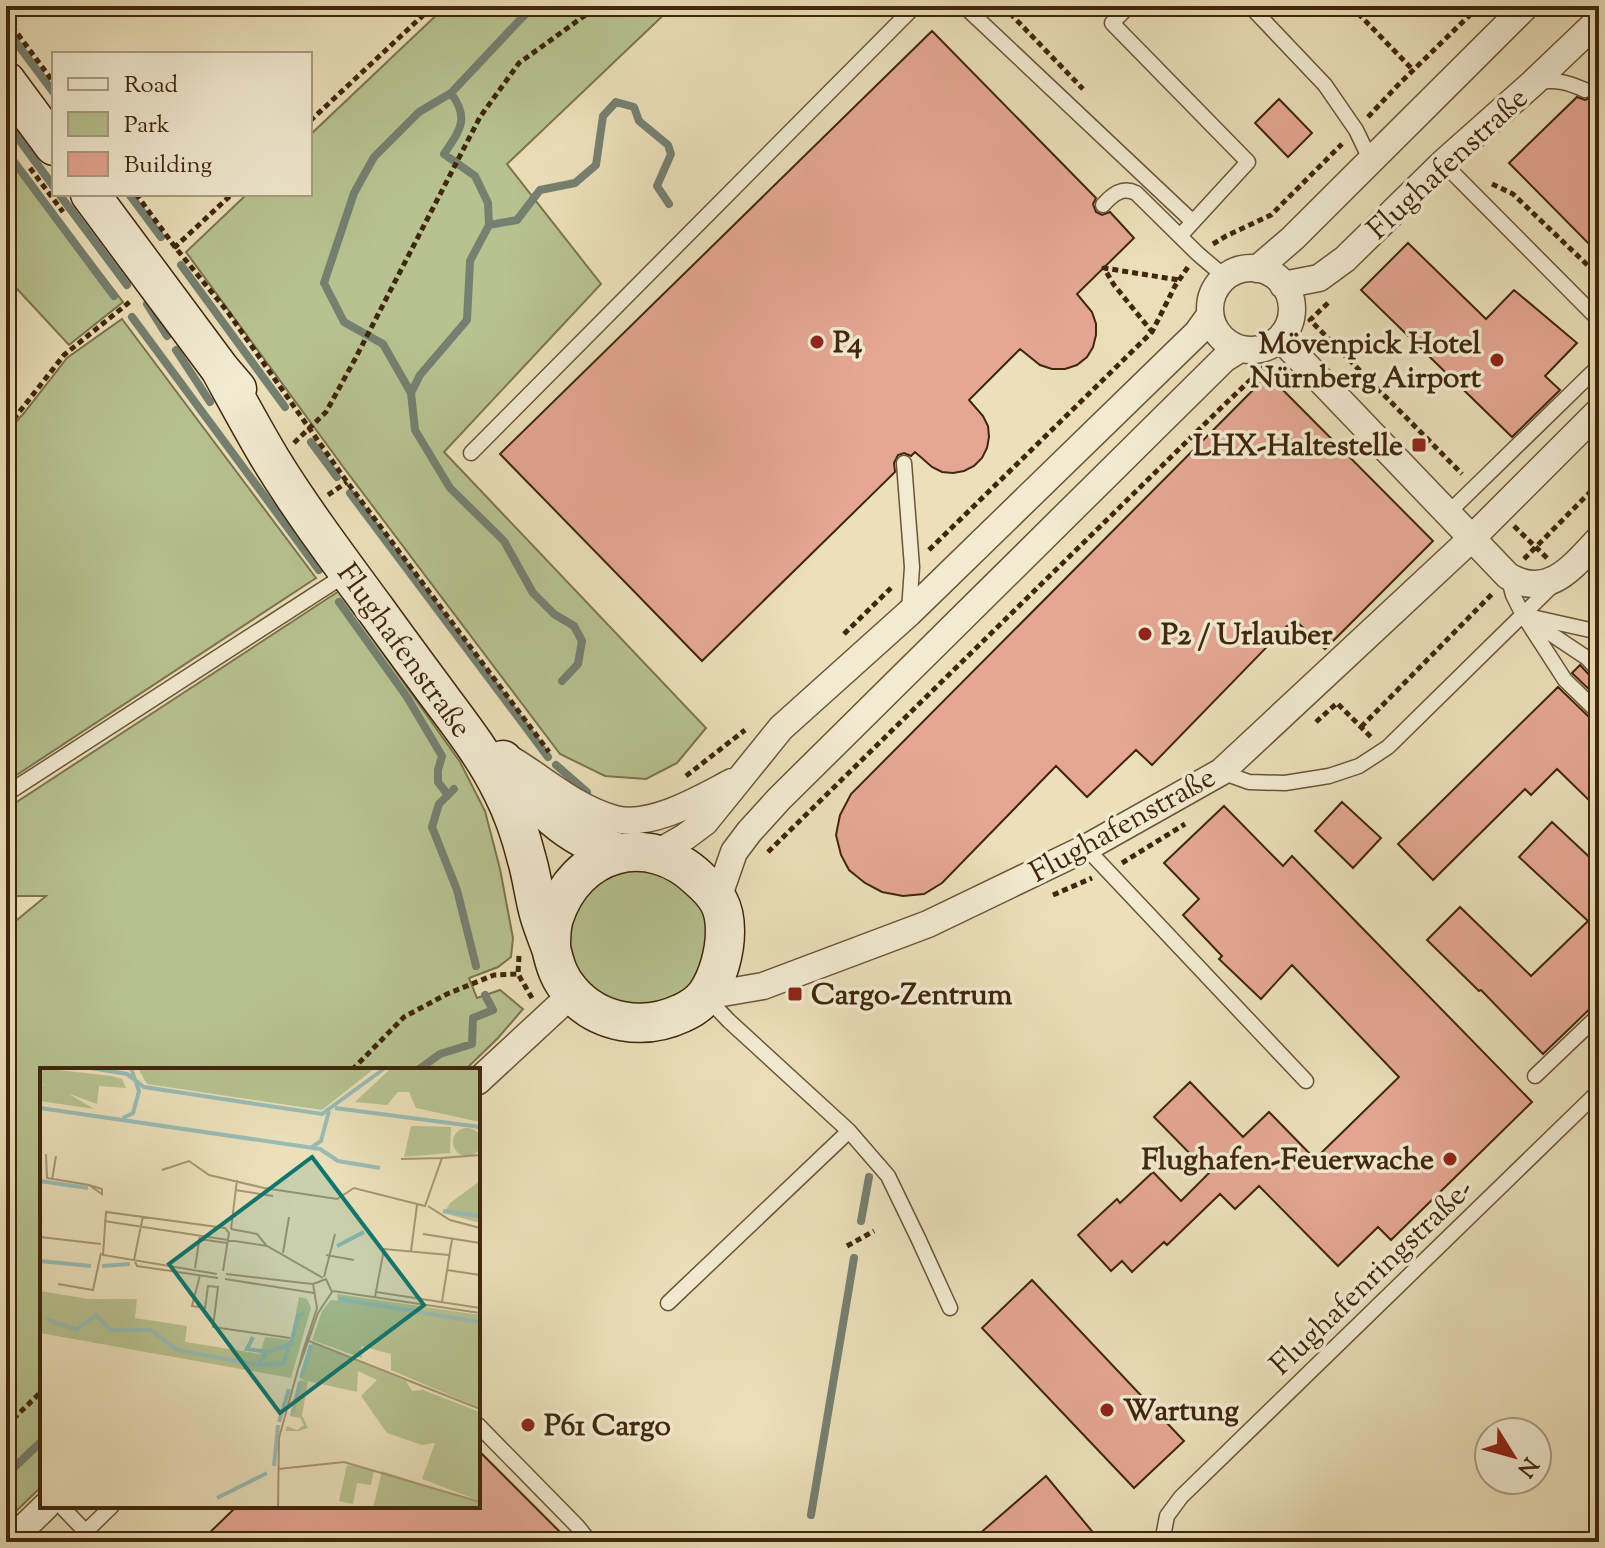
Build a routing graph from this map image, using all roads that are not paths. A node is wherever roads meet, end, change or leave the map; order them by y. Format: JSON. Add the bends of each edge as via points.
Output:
{"nodes":[{"id":1,"x":915,"y":6,"type":"edge"},
{"id":2,"x":964,"y":6,"type":"edge"},
{"id":3,"x":1129,"y":6,"type":"edge"},
{"id":4,"x":1250,"y":6,"type":"edge"},
{"id":5,"x":1526,"y":6,"type":"edge"},
{"id":6,"x":1599,"y":20,"type":"edge"},
{"id":7,"x":6,"y":81,"type":"edge"},
{"id":8,"x":1533,"y":83,"type":"junction"},
{"id":9,"x":1585,"y":90,"type":"dead end"},
{"id":10,"x":52,"y":143,"type":"edge"},
{"id":11,"x":1450,"y":156,"type":"junction"},
{"id":12,"x":1370,"y":159,"type":"junction"},
{"id":13,"x":91,"y":196,"type":"edge"},
{"id":14,"x":1103,"y":205,"type":"dead end"},
{"id":15,"x":1193,"y":222,"type":"junction"},
{"id":16,"x":1180,"y":236,"type":"junction"},
{"id":17,"x":1257,"y":269,"type":"junction"},
{"id":18,"x":1225,"y":277,"type":"junction"},
{"id":19,"x":1283,"y":285,"type":"junction"},
{"id":20,"x":1210,"y":315,"type":"junction"},
{"id":21,"x":1599,"y":320,"type":"edge"},
{"id":22,"x":1280,"y":338,"type":"junction"},
{"id":23,"x":1240,"y":349,"type":"junction"},
{"id":24,"x":1599,"y":366,"type":"edge"},
{"id":25,"x":220,"y":369,"type":"junction"},
{"id":26,"x":1599,"y":411,"type":"edge"},
{"id":27,"x":471,"y":453,"type":"dead end"},
{"id":28,"x":904,"y":463,"type":"dead end"},
{"id":29,"x":1447,"y":514,"type":"junction"},
{"id":30,"x":1471,"y":539,"type":"junction"},
{"id":31,"x":1599,"y":539,"type":"edge"},
{"id":32,"x":349,"y":573,"type":"junction"},
{"id":33,"x":1564,"y":574,"type":"junction"},
{"id":34,"x":1508,"y":576,"type":"junction"},
{"id":35,"x":909,"y":613,"type":"junction"},
{"id":36,"x":1523,"y":615,"type":"junction"},
{"id":37,"x":1599,"y":632,"type":"edge"},
{"id":38,"x":1599,"y":671,"type":"edge"},
{"id":39,"x":1599,"y":713,"type":"edge"},
{"id":40,"x":495,"y":749,"type":"junction"},
{"id":41,"x":1221,"y":772,"type":"junction"},
{"id":42,"x":743,"y":777,"type":"junction"},
{"id":43,"x":6,"y":794,"type":"edge"},
{"id":44,"x":1086,"y":848,"type":"junction"},
{"id":45,"x":639,"y":853,"type":"junction"},
{"id":46,"x":718,"y":898,"type":"junction"},
{"id":47,"x":551,"y":948,"type":"junction"},
{"id":48,"x":572,"y":994,"type":"junction"},
{"id":49,"x":705,"y":996,"type":"junction"},
{"id":50,"x":1599,"y":1015,"type":"edge"},
{"id":51,"x":1535,"y":1076,"type":"dead end"},
{"id":52,"x":480,"y":1079,"type":"edge"},
{"id":53,"x":1306,"y":1081,"type":"dead end"},
{"id":54,"x":1599,"y":1091,"type":"edge"},
{"id":55,"x":849,"y":1131,"type":"junction"},
{"id":56,"x":668,"y":1303,"type":"dead end"},
{"id":57,"x":950,"y":1308,"type":"dead end"},
{"id":58,"x":480,"y":1427,"type":"edge"},
{"id":59,"x":44,"y":1508,"type":"edge"},
{"id":60,"x":62,"y":1508,"type":"edge"},
{"id":61,"x":110,"y":1508,"type":"edge"},
{"id":62,"x":80,"y":1537,"type":"edge"},
{"id":63,"x":9,"y":1542,"type":"edge"},
{"id":64,"x":590,"y":1542,"type":"edge"},
{"id":65,"x":1162,"y":1542,"type":"edge"}],
"edges":[{"from":1,"to":27,"type":"lane"},
{"from":2,"to":15,"type":"lane"},
{"from":3,"to":15,"type":"lane","via":[[1112,23],[1248,162]]},
{"from":4,"to":12,"type":"lane","via":[[1325,85]]},
{"from":5,"to":12,"type":"street","name":"Flughafenstraße"},
{"from":6,"to":8,"type":"street","name":"Flughafenstraße"},
{"from":7,"to":10,"type":"main road"},
{"from":8,"to":9,"type":"lane","via":[[1565,81]]},
{"from":8,"to":11,"type":"street","name":"Flughafenstraße"},
{"from":11,"to":19,"type":"street","name":"Flughafenstraße","via":[[1345,259],[1319,278]]},
{"from":11,"to":21,"type":"lane"},
{"from":12,"to":17,"type":"street","name":"Flughafenstraße"},
{"from":13,"to":25,"type":"main road","name":"Flughafenstraße"},
{"from":14,"to":16,"type":"lane","via":[[1129,189]]},
{"from":15,"to":16,"type":"lane"},
{"from":16,"to":18,"type":"lane"},
{"from":17,"to":18,"type":"street","name":"Flughafenstraße"},
{"from":17,"to":19,"type":"street"},
{"from":18,"to":20,"type":"street","name":"Flughafenstraße","via":[[1213,294]]},
{"from":19,"to":22,"type":"street","via":[[1292,306]]},
{"from":20,"to":23,"type":"street","via":[[1220,336]]},
{"from":20,"to":35,"type":"street","name":"Flughafenstraße"},
{"from":22,"to":23,"type":"street","via":[[1261,349]]},
{"from":22,"to":29,"type":"street"},
{"from":23,"to":46,"type":"street","via":[[1224,359],[779,799],[734,852]]},
{"from":24,"to":29,"type":"lane"},
{"from":25,"to":32,"type":"main road","name":"Flughafenstraße","via":[[272,461]]},
{"from":25,"to":40,"type":"main road","name":"Flughafenstraße","via":[[298,439],[335,490],[358,558]]},
{"from":26,"to":30,"type":"street","name":"Flughafenstraße"},
{"from":28,"to":35,"type":"lane","via":[[912,567]]},
{"from":29,"to":30,"type":"street"},
{"from":30,"to":34,"type":"street"},
{"from":30,"to":41,"type":"street","name":"Flughafenstraße"},
{"from":31,"to":33,"type":"street"},
{"from":32,"to":43,"type":"lane"},
{"from":32,"to":47,"type":"main road","name":"Flughafenstraße","via":[[467,733],[503,792],[522,840]]},
{"from":33,"to":34,"type":"street","via":[[1541,585]]},
{"from":33,"to":36,"type":"lane"},
{"from":34,"to":36,"type":"lane"},
{"from":35,"to":42,"type":"street","name":"Flughafenstraße","via":[[781,728]]},
{"from":36,"to":37,"type":"lane"},
{"from":36,"to":38,"type":"lane"},
{"from":36,"to":39,"type":"lane","via":[[1565,680]]},
{"from":36,"to":41,"type":"lane","via":[[1384,750],[1359,766],[1285,783],[1249,782]]},
{"from":40,"to":42,"type":"street","name":"Flughafenstraße","via":[[589,810],[617,820],[656,817]]},
{"from":40,"to":45,"type":"main road","name":"Flughafenstraße","via":[[559,824],[593,843]]},
{"from":41,"to":44,"type":"street","name":"Flughafenstraße"},
{"from":42,"to":45,"type":"street","name":"Flughafenstraße","via":[[685,837]]},
{"from":44,"to":49,"type":"street","name":"Flughafenstraße","via":[[928,924],[763,986]]},
{"from":44,"to":53,"type":"lane"},
{"from":45,"to":46,"type":"main road","name":"Flughafenstraße","via":[[687,867]]},
{"from":45,"to":47,"type":"main road","name":"Flughafenstraße","via":[[605,858],[572,885],[554,919]]},
{"from":46,"to":49,"type":"main road","via":[[725,945]]},
{"from":47,"to":48,"type":"main road","name":"Flughafenstraße","via":[[558,973]]},
{"from":48,"to":49,"type":"main road","name":"Flughafenstraße","via":[[607,1018],[635,1024],[670,1019]]},
{"from":48,"to":52,"type":"street"},
{"from":49,"to":55,"type":"lane"},
{"from":50,"to":51,"type":"lane"},
{"from":54,"to":65,"type":"lane","name":"Flughafenringstraße-","via":[[1181,1497],[1167,1516]]},
{"from":55,"to":56,"type":"lane"},
{"from":55,"to":57,"type":"lane","via":[[888,1176]]},
{"from":58,"to":64,"type":"lane"},
{"from":59,"to":63,"type":"street"},
{"from":60,"to":62,"type":"lane"},
{"from":61,"to":62,"type":"lane"}]}
